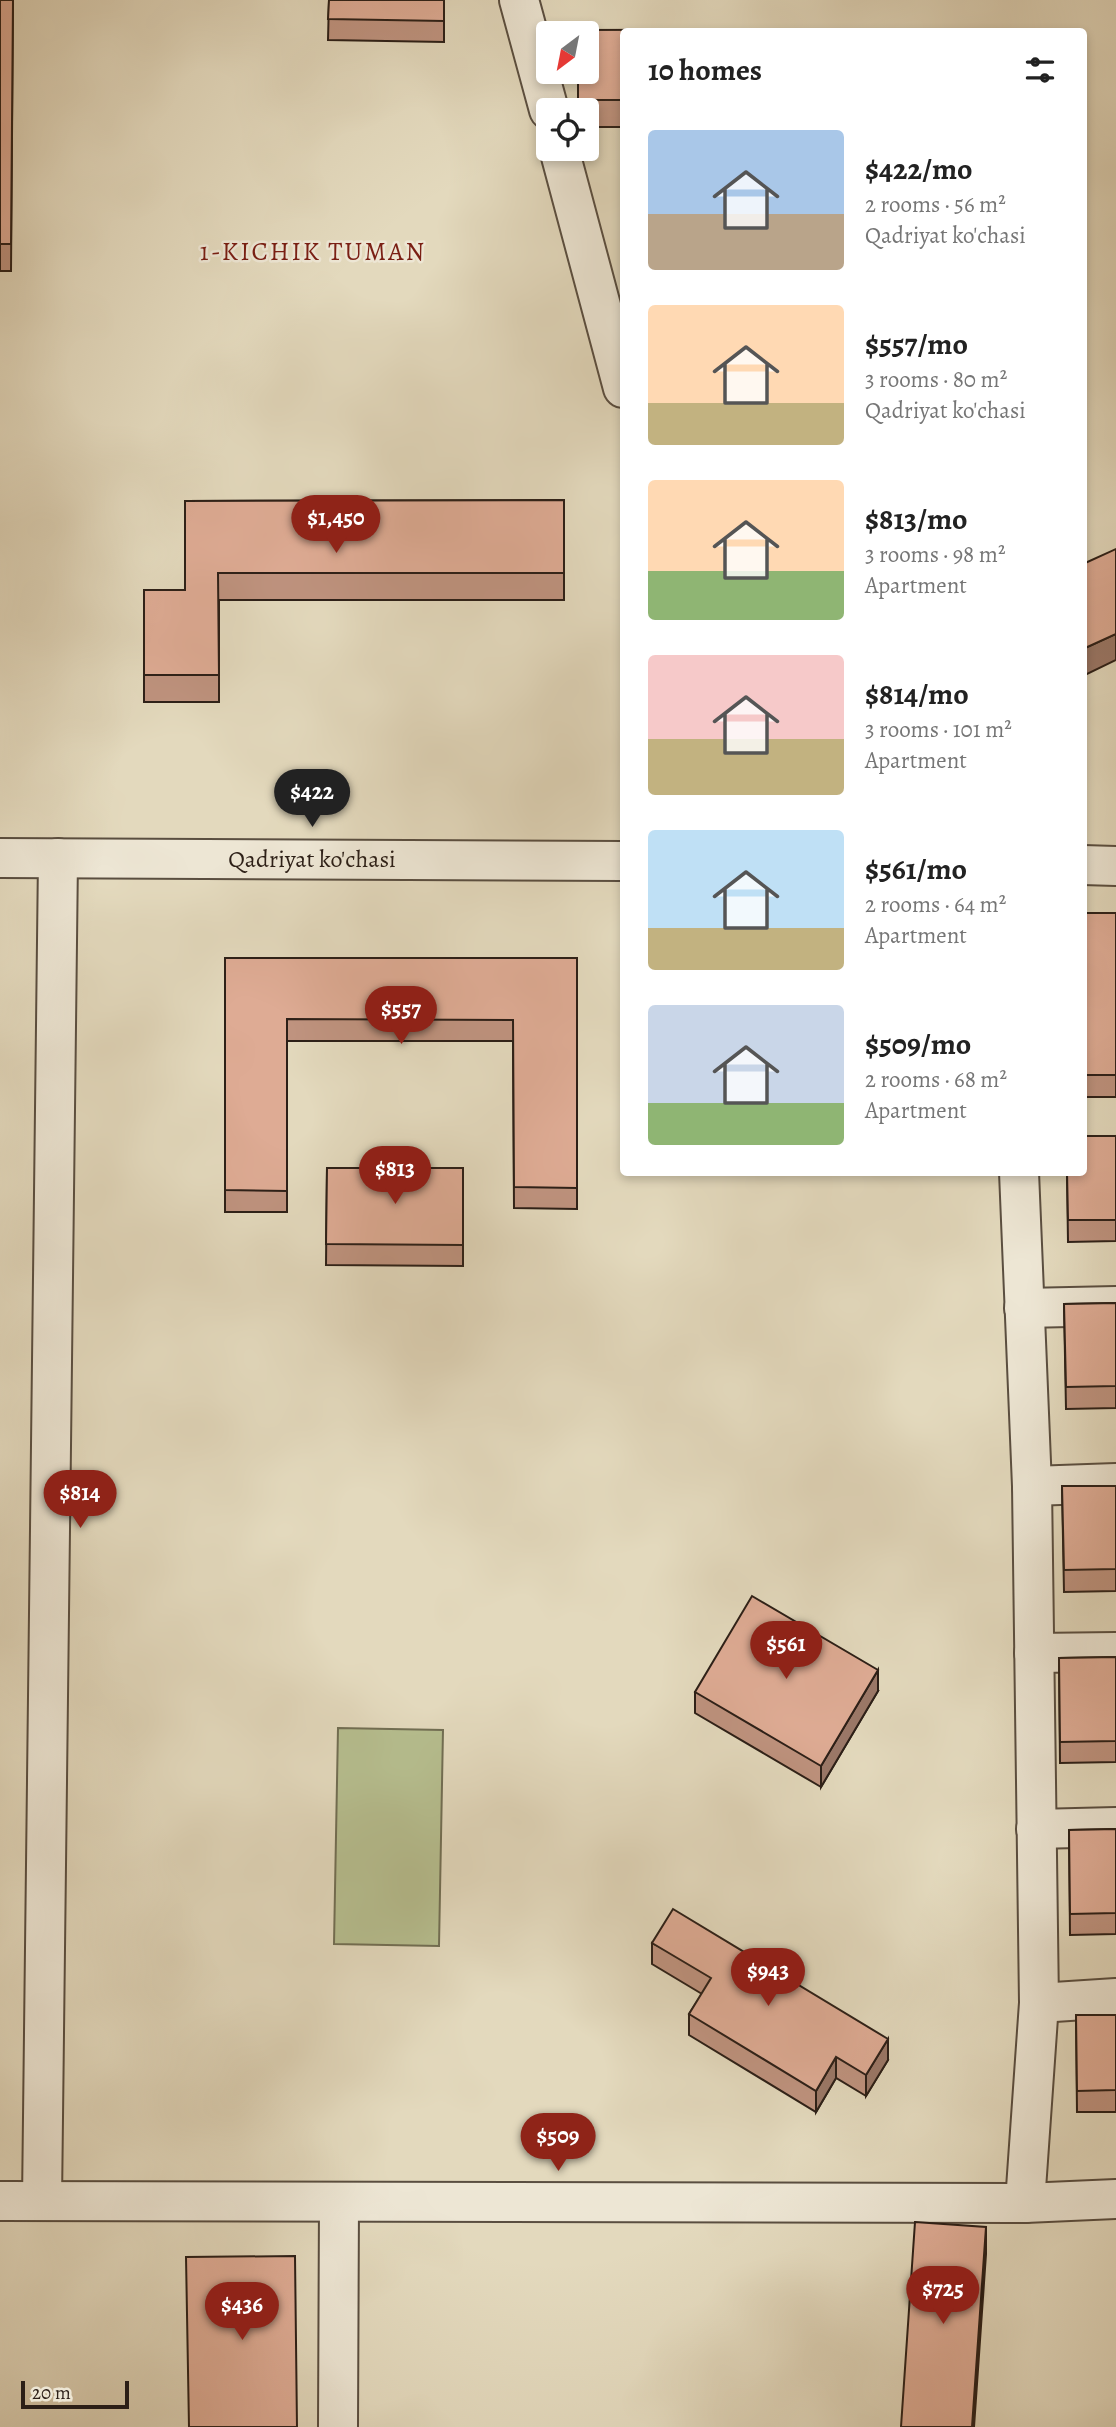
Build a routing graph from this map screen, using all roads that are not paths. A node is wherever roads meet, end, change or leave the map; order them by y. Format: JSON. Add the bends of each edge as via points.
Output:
{"nodes":[{"id":1,"x":519,"y":0,"type":"edge"},
{"id":2,"x":546,"y":98,"type":"edge"},
{"id":3,"x":562,"y":161,"type":"edge"},
{"id":4,"x":620,"y":377,"type":"edge"},
{"id":5,"x":0,"y":858,"type":"edge"},
{"id":6,"x":58,"y":858,"type":"junction"},
{"id":7,"x":620,"y":861,"type":"edge"},
{"id":8,"x":1087,"y":865,"type":"edge"},
{"id":9,"x":1116,"y":866,"type":"edge"},
{"id":10,"x":1019,"y":1176,"type":"edge"},
{"id":11,"x":1116,"y":1306,"type":"edge"},
{"id":12,"x":1024,"y":1308,"type":"junction"},
{"id":13,"x":1116,"y":1483,"type":"edge"},
{"id":14,"x":1031,"y":1486,"type":"junction"},
{"id":15,"x":1034,"y":1653,"type":"junction"},
{"id":16,"x":1116,"y":1653,"type":"edge"},
{"id":17,"x":1116,"y":1827,"type":"edge"},
{"id":18,"x":1036,"y":1829,"type":"junction"},
{"id":19,"x":1116,"y":1998,"type":"edge"},
{"id":20,"x":1040,"y":2003,"type":"junction"},
{"id":21,"x":1116,"y":2199,"type":"edge"},
{"id":22,"x":0,"y":2201,"type":"edge"},
{"id":23,"x":42,"y":2201,"type":"junction"},
{"id":24,"x":338,"y":2203,"type":"junction"},
{"id":25,"x":1025,"y":2203,"type":"junction"},
{"id":26,"x":338,"y":2427,"type":"edge"}],
"edges":[{"from":1,"to":2,"type":"street"},
{"from":3,"to":4,"type":"street"},
{"from":5,"to":6,"type":"street","name":"Qadriyat ko'chasi"},
{"from":6,"to":7,"type":"street","name":"Qadriyat ko'chasi"},
{"from":6,"to":23,"type":"street"},
{"from":8,"to":9,"type":"street"},
{"from":10,"to":12,"type":"street"},
{"from":11,"to":12,"type":"street"},
{"from":12,"to":14,"type":"street"},
{"from":13,"to":14,"type":"street"},
{"from":14,"to":15,"type":"street"},
{"from":15,"to":16,"type":"street"},
{"from":15,"to":18,"type":"street"},
{"from":17,"to":18,"type":"street"},
{"from":18,"to":20,"type":"street"},
{"from":19,"to":20,"type":"street"},
{"from":20,"to":25,"type":"street"},
{"from":21,"to":25,"type":"street"},
{"from":22,"to":23,"type":"street"},
{"from":23,"to":24,"type":"street"},
{"from":24,"to":25,"type":"street"},
{"from":24,"to":26,"type":"street"}]}
